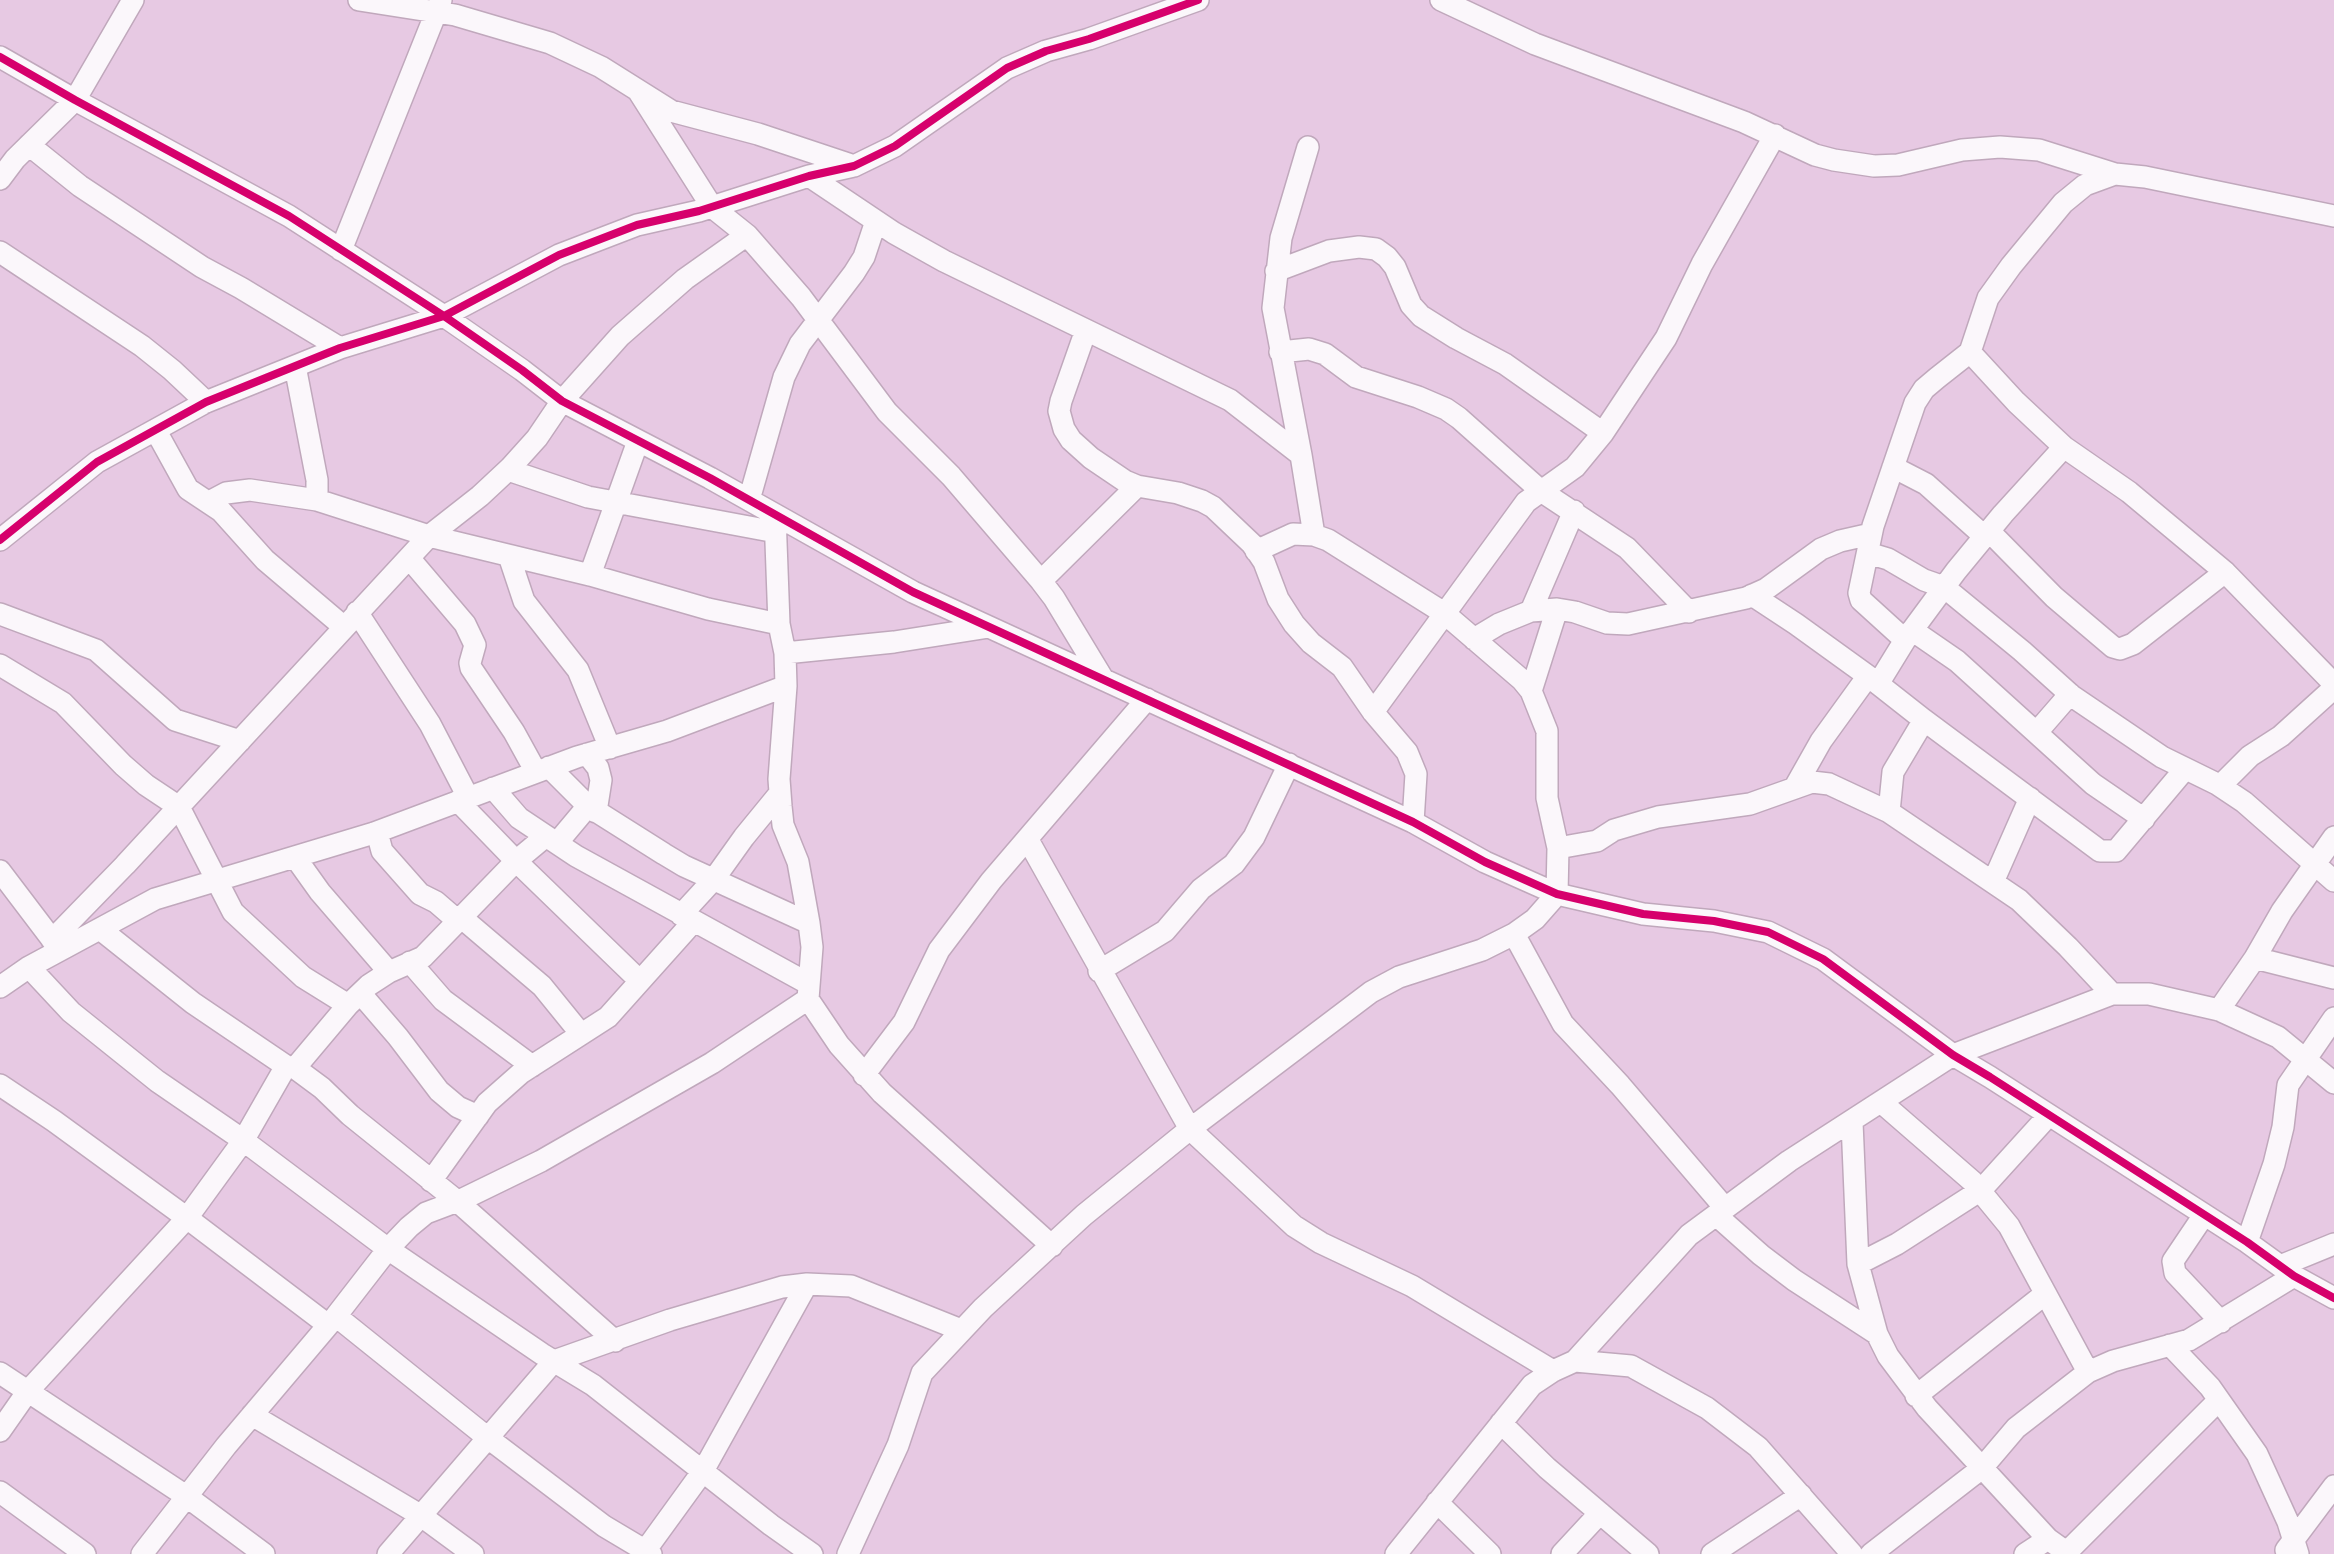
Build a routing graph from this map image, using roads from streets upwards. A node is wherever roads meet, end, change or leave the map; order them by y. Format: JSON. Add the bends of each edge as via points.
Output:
{"nodes":[{"id":1,"x":133,"y":0,"type":"edge"},
{"id":2,"x":359,"y":0,"type":"edge"},
{"id":3,"x":1198,"y":0,"type":"edge"},
{"id":4,"x":1441,"y":0,"type":"edge"},
{"id":5,"x":438,"y":6,"type":"edge"},
{"id":6,"x":0,"y":57,"type":"edge"},
{"id":7,"x":639,"y":92,"type":"junction"},
{"id":8,"x":75,"y":100,"type":"junction"},
{"id":9,"x":1775,"y":135,"type":"junction"},
{"id":10,"x":30,"y":145,"type":"junction"},
{"id":11,"x":1308,"y":146,"type":"dead end"},
{"id":12,"x":854,"y":166,"type":"junction"},
{"id":13,"x":2115,"y":174,"type":"junction"},
{"id":14,"x":809,"y":176,"type":"junction"},
{"id":15,"x":0,"y":179,"type":"edge"},
{"id":16,"x":712,"y":207,"type":"junction"},
{"id":17,"x":2334,"y":216,"type":"edge"},
{"id":18,"x":876,"y":221,"type":"junction"},
{"id":19,"x":747,"y":235,"type":"junction"},
{"id":20,"x":341,"y":250,"type":"junction"},
{"id":21,"x":0,"y":252,"type":"edge"},
{"id":22,"x":1276,"y":271,"type":"junction"},
{"id":23,"x":444,"y":316,"type":"junction"},
{"id":24,"x":818,"y":319,"type":"junction"},
{"id":25,"x":1086,"y":330,"type":"junction"},
{"id":26,"x":340,"y":348,"type":"junction"},
{"id":27,"x":1280,"y":352,"type":"junction"},
{"id":28,"x":1970,"y":352,"type":"junction"},
{"id":29,"x":295,"y":366,"type":"junction"},
{"id":30,"x":562,"y":401,"type":"junction"},
{"id":31,"x":206,"y":402,"type":"junction"},
{"id":32,"x":156,"y":431,"type":"junction"},
{"id":33,"x":1602,"y":432,"type":"junction"},
{"id":34,"x":638,"y":440,"type":"junction"},
{"id":35,"x":2064,"y":447,"type":"junction"},
{"id":36,"x":1301,"y":456,"type":"junction"},
{"id":37,"x":1893,"y":467,"type":"junction"},
{"id":38,"x":508,"y":470,"type":"junction"},
{"id":39,"x":1137,"y":486,"type":"junction"},
{"id":40,"x":1541,"y":491,"type":"junction"},
{"id":41,"x":317,"y":500,"type":"junction"},
{"id":42,"x":749,"y":500,"type":"junction"},
{"id":43,"x":617,"y":501,"type":"junction"},
{"id":44,"x":209,"y":502,"type":"junction"},
{"id":45,"x":1574,"y":511,"type":"junction"},
{"id":46,"x":776,"y":523,"type":"junction"},
{"id":47,"x":1987,"y":534,"type":"junction"},
{"id":48,"x":1314,"y":535,"type":"junction"},
{"id":49,"x":429,"y":536,"type":"junction"},
{"id":50,"x":0,"y":540,"type":"edge"},
{"id":51,"x":1869,"y":544,"type":"junction"},
{"id":52,"x":1256,"y":551,"type":"junction"},
{"id":53,"x":510,"y":556,"type":"junction"},
{"id":54,"x":408,"y":558,"type":"junction"},
{"id":55,"x":2225,"y":572,"type":"junction"},
{"id":56,"x":590,"y":575,"type":"junction"},
{"id":57,"x":1041,"y":581,"type":"junction"},
{"id":58,"x":1944,"y":587,"type":"junction"},
{"id":59,"x":1752,"y":595,"type":"junction"},
{"id":60,"x":1556,"y":609,"type":"junction"},
{"id":61,"x":1531,"y":611,"type":"junction"},
{"id":62,"x":1689,"y":612,"type":"junction"},
{"id":63,"x":1444,"y":613,"type":"junction"},
{"id":64,"x":0,"y":614,"type":"edge"},
{"id":65,"x":351,"y":619,"type":"junction"},
{"id":66,"x":779,"y":624,"type":"junction"},
{"id":67,"x":989,"y":627,"type":"junction"},
{"id":68,"x":1909,"y":635,"type":"junction"},
{"id":69,"x":1474,"y":639,"type":"junction"},
{"id":70,"x":785,"y":653,"type":"junction"},
{"id":71,"x":0,"y":665,"type":"edge"},
{"id":72,"x":1103,"y":679,"type":"junction"},
{"id":73,"x":1873,"y":680,"type":"junction"},
{"id":74,"x":2334,"y":684,"type":"edge"},
{"id":75,"x":786,"y":686,"type":"junction"},
{"id":76,"x":2334,"y":688,"type":"edge"},
{"id":77,"x":1531,"y":691,"type":"junction"},
{"id":78,"x":2070,"y":694,"type":"junction"},
{"id":79,"x":1147,"y":700,"type":"junction"},
{"id":80,"x":1372,"y":712,"type":"junction"},
{"id":81,"x":1924,"y":720,"type":"junction"},
{"id":82,"x":2038,"y":732,"type":"junction"},
{"id":83,"x":240,"y":742,"type":"junction"},
{"id":84,"x":610,"y":748,"type":"junction"},
{"id":85,"x":587,"y":754,"type":"junction"},
{"id":86,"x":1289,"y":764,"type":"junction"},
{"id":87,"x":2185,"y":768,"type":"junction"},
{"id":88,"x":543,"y":769,"type":"junction"},
{"id":89,"x":2220,"y":786,"type":"junction"},
{"id":90,"x":1795,"y":787,"type":"junction"},
{"id":91,"x":493,"y":788,"type":"junction"},
{"id":92,"x":780,"y":793,"type":"junction"},
{"id":93,"x":2030,"y":798,"type":"junction"},
{"id":94,"x":463,"y":799,"type":"junction"},
{"id":95,"x":179,"y":807,"type":"junction"},
{"id":96,"x":592,"y":809,"type":"junction"},
{"id":97,"x":1889,"y":812,"type":"junction"},
{"id":98,"x":2144,"y":819,"type":"junction"},
{"id":99,"x":1413,"y":822,"type":"junction"},
{"id":100,"x":377,"y":832,"type":"junction"},
{"id":101,"x":2334,"y":837,"type":"edge"},
{"id":102,"x":552,"y":839,"type":"junction"},
{"id":103,"x":1028,"y":840,"type":"junction"},
{"id":104,"x":1558,"y":848,"type":"junction"},
{"id":105,"x":295,"y":857,"type":"junction"},
{"id":106,"x":516,"y":861,"type":"junction"},
{"id":107,"x":2315,"y":865,"type":"junction"},
{"id":108,"x":0,"y":871,"type":"edge"},
{"id":109,"x":714,"y":879,"type":"junction"},
{"id":110,"x":217,"y":880,"type":"junction"},
{"id":111,"x":1993,"y":882,"type":"junction"},
{"id":112,"x":2334,"y":882,"type":"edge"},
{"id":113,"x":1557,"y":894,"type":"junction"},
{"id":114,"x":687,"y":918,"type":"junction"},
{"id":115,"x":460,"y":919,"type":"junction"},
{"id":116,"x":809,"y":923,"type":"junction"},
{"id":117,"x":100,"y":929,"type":"junction"},
{"id":118,"x":1514,"y":934,"type":"junction"},
{"id":119,"x":56,"y":945,"type":"junction"},
{"id":120,"x":2254,"y":958,"type":"junction"},
{"id":121,"x":410,"y":962,"type":"junction"},
{"id":122,"x":29,"y":967,"type":"junction"},
{"id":123,"x":1099,"y":971,"type":"junction"},
{"id":124,"x":389,"y":972,"type":"junction"},
{"id":125,"x":2334,"y":978,"type":"edge"},
{"id":126,"x":640,"y":981,"type":"junction"},
{"id":127,"x":0,"y":987,"type":"edge"},
{"id":128,"x":809,"y":992,"type":"junction"},
{"id":129,"x":2112,"y":994,"type":"junction"},
{"id":130,"x":354,"y":999,"type":"junction"},
{"id":131,"x":2219,"y":1010,"type":"junction"},
{"id":132,"x":2334,"y":1018,"type":"edge"},
{"id":133,"x":581,"y":1034,"type":"junction"},
{"id":134,"x":1953,"y":1055,"type":"junction"},
{"id":135,"x":2306,"y":1058,"type":"junction"},
{"id":136,"x":532,"y":1066,"type":"junction"},
{"id":137,"x":290,"y":1067,"type":"junction"},
{"id":138,"x":864,"y":1075,"type":"junction"},
{"id":139,"x":2334,"y":1082,"type":"edge"},
{"id":140,"x":0,"y":1085,"type":"edge"},
{"id":141,"x":1881,"y":1102,"type":"junction"},
{"id":142,"x":2049,"y":1115,"type":"junction"},
{"id":143,"x":478,"y":1116,"type":"junction"},
{"id":144,"x":1852,"y":1122,"type":"junction"},
{"id":145,"x":1190,"y":1129,"type":"junction"},
{"id":146,"x":243,"y":1141,"type":"junction"},
{"id":147,"x":431,"y":1180,"type":"junction"},
{"id":148,"x":1981,"y":1190,"type":"junction"},
{"id":149,"x":457,"y":1201,"type":"junction"},
{"id":150,"x":1721,"y":1212,"type":"junction"},
{"id":151,"x":2204,"y":1216,"type":"junction"},
{"id":152,"x":187,"y":1218,"type":"junction"},
{"id":153,"x":2247,"y":1242,"type":"junction"},
{"id":154,"x":2334,"y":1244,"type":"edge"},
{"id":155,"x":1052,"y":1246,"type":"junction"},
{"id":156,"x":388,"y":1249,"type":"junction"},
{"id":157,"x":1858,"y":1264,"type":"junction"},
{"id":158,"x":2287,"y":1271,"type":"junction"},
{"id":159,"x":807,"y":1284,"type":"junction"},
{"id":160,"x":2045,"y":1294,"type":"junction"},
{"id":161,"x":2334,"y":1298,"type":"edge"},
{"id":162,"x":332,"y":1320,"type":"junction"},
{"id":163,"x":2221,"y":1322,"type":"junction"},
{"id":164,"x":961,"y":1330,"type":"junction"},
{"id":165,"x":1877,"y":1334,"type":"junction"},
{"id":166,"x":615,"y":1341,"type":"junction"},
{"id":167,"x":2170,"y":1345,"type":"junction"},
{"id":168,"x":554,"y":1361,"type":"junction"},
{"id":169,"x":1576,"y":1361,"type":"junction"},
{"id":170,"x":1553,"y":1371,"type":"junction"},
{"id":171,"x":2088,"y":1372,"type":"junction"},
{"id":172,"x":0,"y":1373,"type":"edge"},
{"id":173,"x":28,"y":1391,"type":"junction"},
{"id":174,"x":1916,"y":1396,"type":"junction"},
{"id":175,"x":2219,"y":1400,"type":"junction"},
{"id":176,"x":252,"y":1415,"type":"junction"},
{"id":177,"x":1501,"y":1423,"type":"junction"},
{"id":178,"x":0,"y":1431,"type":"edge"},
{"id":179,"x":488,"y":1438,"type":"junction"},
{"id":180,"x":1982,"y":1468,"type":"junction"},
{"id":181,"x":703,"y":1471,"type":"junction"},
{"id":182,"x":2334,"y":1486,"type":"edge"},
{"id":183,"x":0,"y":1492,"type":"edge"},
{"id":184,"x":186,"y":1496,"type":"junction"},
{"id":185,"x":1801,"y":1496,"type":"junction"},
{"id":186,"x":1437,"y":1502,"type":"junction"},
{"id":187,"x":1600,"y":1513,"type":"junction"},
{"id":188,"x":420,"y":1515,"type":"junction"},
{"id":189,"x":2048,"y":1539,"type":"junction"},
{"id":190,"x":2291,"y":1550,"type":"edge"},
{"id":191,"x":643,"y":1552,"type":"edge"},
{"id":192,"x":2068,"y":1553,"type":"edge"},
{"id":193,"x":85,"y":1554,"type":"edge"},
{"id":194,"x":142,"y":1554,"type":"edge"},
{"id":195,"x":264,"y":1554,"type":"edge"},
{"id":196,"x":388,"y":1554,"type":"edge"},
{"id":197,"x":473,"y":1554,"type":"edge"},
{"id":198,"x":812,"y":1554,"type":"edge"},
{"id":199,"x":848,"y":1554,"type":"edge"},
{"id":200,"x":1396,"y":1554,"type":"edge"},
{"id":201,"x":1490,"y":1554,"type":"edge"},
{"id":202,"x":1562,"y":1554,"type":"edge"},
{"id":203,"x":1648,"y":1554,"type":"edge"},
{"id":204,"x":1712,"y":1554,"type":"edge"},
{"id":205,"x":1852,"y":1554,"type":"edge"},
{"id":206,"x":1871,"y":1554,"type":"edge"},
{"id":207,"x":2025,"y":1554,"type":"edge"}],
"edges":[{"from":1,"to":8,"type":"street"},
{"from":2,"to":5,"type":"street"},
{"from":3,"to":12,"type":"street","via":[[1089,39],[1046,50],[1007,68],[896,146]]},
{"from":4,"to":9,"type":"street","via":[[1535,44]]},
{"from":5,"to":7,"type":"street","via":[[455,15],[550,43],[601,67]]},
{"from":5,"to":20,"type":"street"},
{"from":6,"to":8,"type":"street"},
{"from":7,"to":12,"type":"street","via":[[671,110],[758,134]]},
{"from":7,"to":16,"type":"street"},
{"from":8,"to":10,"type":"street"},
{"from":8,"to":20,"type":"street","via":[[289,216]]},
{"from":9,"to":13,"type":"street","via":[[1815,155],[1853,164],[1898,165],[1962,150],[2000,148],[2039,150]]},
{"from":9,"to":33,"type":"street","via":[[1702,264],[1666,338]]},
{"from":10,"to":15,"type":"street"},
{"from":10,"to":26,"type":"street","via":[[80,186],[202,267]]},
{"from":11,"to":22,"type":"street","via":[[1281,238]]},
{"from":12,"to":14,"type":"street"},
{"from":13,"to":17,"type":"street","via":[[2146,177]]},
{"from":13,"to":28,"type":"street","via":[[2085,185],[2063,203],[2011,266],[1988,298]]},
{"from":14,"to":16,"type":"street"},
{"from":14,"to":18,"type":"street"},
{"from":16,"to":19,"type":"street"},
{"from":16,"to":23,"type":"street","via":[[637,225],[559,255]]},
{"from":18,"to":24,"type":"street","via":[[864,257]]},
{"from":18,"to":25,"type":"street","via":[[944,261]]},
{"from":19,"to":24,"type":"street"},
{"from":19,"to":30,"type":"street","via":[[685,279],[620,336]]},
{"from":20,"to":23,"type":"street"},
{"from":21,"to":31,"type":"street","via":[[142,346]]},
{"from":22,"to":27,"type":"street","via":[[1273,308]]},
{"from":22,"to":33,"type":"street","via":[[1329,251],[1376,249],[1395,267],[1411,305],[1421,316],[1505,364]]},
{"from":23,"to":26,"type":"street"},
{"from":23,"to":30,"type":"street"},
{"from":24,"to":42,"type":"street","via":[[800,344],[784,377]]},
{"from":24,"to":57,"type":"street","via":[[887,412],[951,476]]},
{"from":25,"to":36,"type":"street","via":[[1230,400]]},
{"from":25,"to":39,"type":"street","via":[[1061,401],[1060,420],[1071,440],[1091,458]]},
{"from":26,"to":29,"type":"street"},
{"from":27,"to":36,"type":"street"},
{"from":27,"to":40,"type":"street","via":[[1309,349],[1325,354],[1356,377],[1446,409]]},
{"from":28,"to":35,"type":"street"},
{"from":28,"to":37,"type":"street","via":[[1924,389],[1914,403]]},
{"from":29,"to":31,"type":"street"},
{"from":29,"to":41,"type":"street","via":[[317,480]]},
{"from":30,"to":34,"type":"street"},
{"from":30,"to":38,"type":"street","via":[[537,438]]},
{"from":31,"to":32,"type":"street"},
{"from":32,"to":44,"type":"street","via":[[188,489]]},
{"from":32,"to":50,"type":"street","via":[[98,462]]},
{"from":33,"to":40,"type":"street","via":[[1575,467]]},
{"from":34,"to":42,"type":"street"},
{"from":34,"to":43,"type":"street"},
{"from":35,"to":47,"type":"street"},
{"from":35,"to":55,"type":"street","via":[[2129,492]]},
{"from":36,"to":48,"type":"street"},
{"from":37,"to":47,"type":"street","via":[[1926,484]]},
{"from":37,"to":51,"type":"street"},
{"from":38,"to":43,"type":"street","via":[[588,496]]},
{"from":38,"to":49,"type":"street"},
{"from":39,"to":52,"type":"street","via":[[1178,493],[1208,504],[1235,526]]},
{"from":39,"to":57,"type":"street"},
{"from":40,"to":45,"type":"street"},
{"from":40,"to":63,"type":"street","via":[[1526,502]]},
{"from":41,"to":44,"type":"street","via":[[250,490],[226,494]]},
{"from":41,"to":49,"type":"street"},
{"from":42,"to":46,"type":"street"},
{"from":43,"to":46,"type":"street"},
{"from":43,"to":56,"type":"street"},
{"from":44,"to":65,"type":"street","via":[[222,511],[265,560]]},
{"from":45,"to":61,"type":"street"},
{"from":45,"to":62,"type":"street","via":[[1627,548]]},
{"from":46,"to":66,"type":"street"},
{"from":46,"to":67,"type":"street"},
{"from":47,"to":55,"type":"street","via":[[2054,597],[2113,646],[2120,648],[2132,644]]},
{"from":47,"to":58,"type":"street"},
{"from":48,"to":52,"type":"street","via":[[1293,534]]},
{"from":48,"to":63,"type":"street","via":[[1328,540]]},
{"from":49,"to":53,"type":"street"},
{"from":49,"to":54,"type":"street"},
{"from":51,"to":58,"type":"street","via":[[1924,580]]},
{"from":51,"to":59,"type":"street","via":[[1840,541],[1821,548],[1766,589]]},
{"from":51,"to":68,"type":"street","via":[[1860,597]]},
{"from":52,"to":80,"type":"street","via":[[1264,562],[1278,599],[1294,624],[1311,643],[1342,667]]},
{"from":53,"to":56,"type":"street"},
{"from":53,"to":84,"type":"street","via":[[528,607],[578,670]]},
{"from":54,"to":65,"type":"street"},
{"from":54,"to":88,"type":"street","via":[[465,624],[475,645],[471,668]]},
{"from":55,"to":74,"type":"street"},
{"from":56,"to":66,"type":"street","via":[[708,609]]},
{"from":57,"to":72,"type":"street"},
{"from":58,"to":68,"type":"street"},
{"from":58,"to":78,"type":"street"},
{"from":59,"to":62,"type":"street"},
{"from":59,"to":73,"type":"street"},
{"from":60,"to":61,"type":"street"},
{"from":60,"to":62,"type":"street","via":[[1607,623],[1628,624]]},
{"from":60,"to":77,"type":"street"},
{"from":61,"to":69,"type":"street"},
{"from":63,"to":69,"type":"street"},
{"from":63,"to":80,"type":"street"},
{"from":64,"to":83,"type":"street","via":[[96,650],[175,720]]},
{"from":65,"to":83,"type":"street"},
{"from":65,"to":94,"type":"street","via":[[430,724]]},
{"from":66,"to":70,"type":"street"},
{"from":67,"to":70,"type":"street","via":[[894,642]]},
{"from":67,"to":72,"type":"street"},
{"from":68,"to":73,"type":"street"},
{"from":68,"to":82,"type":"street","via":[[1957,661]]},
{"from":69,"to":77,"type":"street"},
{"from":70,"to":75,"type":"street"},
{"from":71,"to":95,"type":"street","via":[[63,703],[129,770]]},
{"from":72,"to":79,"type":"street"},
{"from":73,"to":81,"type":"street"},
{"from":73,"to":90,"type":"street","via":[[1821,741]]},
{"from":75,"to":84,"type":"street","via":[[667,731]]},
{"from":75,"to":92,"type":"street"},
{"from":76,"to":89,"type":"street","via":[[2281,736],[2250,756]]},
{"from":77,"to":104,"type":"street","via":[[1547,730],[1547,798]]},
{"from":78,"to":82,"type":"street"},
{"from":78,"to":87,"type":"street","via":[[2131,738]]},
{"from":79,"to":86,"type":"street"},
{"from":79,"to":103,"type":"street"},
{"from":80,"to":99,"type":"street","via":[[1407,752],[1416,774]]},
{"from":81,"to":93,"type":"street"},
{"from":81,"to":97,"type":"street","via":[[1893,772]]},
{"from":82,"to":98,"type":"street","via":[[2093,784]]},
{"from":83,"to":95,"type":"street"},
{"from":84,"to":85,"type":"street"},
{"from":85,"to":88,"type":"street"},
{"from":85,"to":96,"type":"street","via":[[598,768],[601,780]]},
{"from":86,"to":99,"type":"street"},
{"from":86,"to":123,"type":"street","via":[[1254,837],[1234,864],[1201,889],[1165,931]]},
{"from":87,"to":89,"type":"street"},
{"from":87,"to":98,"type":"street"},
{"from":88,"to":91,"type":"street"},
{"from":88,"to":96,"type":"street"},
{"from":89,"to":107,"type":"street","via":[[2244,802]]},
{"from":90,"to":97,"type":"street","via":[[1812,782],[1829,784]]},
{"from":90,"to":104,"type":"street","via":[[1750,804],[1658,817],[1614,830],[1597,841]]},
{"from":91,"to":94,"type":"street"},
{"from":91,"to":102,"type":"street","via":[[519,818]]},
{"from":92,"to":109,"type":"street"},
{"from":92,"to":116,"type":"street","via":[[783,825],[798,862]]},
{"from":93,"to":98,"type":"street","via":[[2100,850],[2109,852],[2116,851]]},
{"from":93,"to":111,"type":"street"},
{"from":94,"to":100,"type":"street"},
{"from":94,"to":106,"type":"street"},
{"from":95,"to":110,"type":"street"},
{"from":95,"to":119,"type":"street"},
{"from":96,"to":102,"type":"street"},
{"from":96,"to":109,"type":"street","via":[[684,866]]},
{"from":97,"to":111,"type":"street"},
{"from":99,"to":113,"type":"street","via":[[1486,862]]},
{"from":100,"to":105,"type":"street"},
{"from":100,"to":115,"type":"street","via":[[382,851],[420,894]]},
{"from":101,"to":107,"type":"street"},
{"from":102,"to":106,"type":"street"},
{"from":102,"to":114,"type":"street","via":[[600,870]]},
{"from":103,"to":123,"type":"street"},
{"from":103,"to":138,"type":"street","via":[[991,881],[939,950],[904,1022]]},
{"from":104,"to":113,"type":"street"},
{"from":105,"to":110,"type":"street"},
{"from":105,"to":124,"type":"street","via":[[320,892]]},
{"from":106,"to":115,"type":"street"},
{"from":106,"to":126,"type":"street"},
{"from":107,"to":112,"type":"street"},
{"from":107,"to":120,"type":"street"},
{"from":108,"to":119,"type":"street"},
{"from":109,"to":114,"type":"street"},
{"from":109,"to":116,"type":"street"},
{"from":110,"to":117,"type":"street","via":[[155,899]]},
{"from":110,"to":130,"type":"street","via":[[233,912],[303,977]]},
{"from":111,"to":129,"type":"street","via":[[2019,900]]},
{"from":113,"to":118,"type":"street","via":[[1535,919]]},
{"from":113,"to":134,"type":"street","via":[[1643,914],[1714,921],[1768,932],[1823,959]]},
{"from":114,"to":126,"type":"street"},
{"from":114,"to":128,"type":"street","via":[[759,955]]},
{"from":115,"to":121,"type":"street","via":[[423,957]]},
{"from":115,"to":133,"type":"street","via":[[542,986]]},
{"from":116,"to":128,"type":"street","via":[[812,947]]},
{"from":117,"to":119,"type":"street"},
{"from":117,"to":137,"type":"street","via":[[193,1003]]},
{"from":118,"to":145,"type":"street","via":[[1482,950],[1398,977],[1371,992]]},
{"from":118,"to":150,"type":"street","via":[[1563,1024],[1620,1085]]},
{"from":119,"to":122,"type":"street"},
{"from":120,"to":125,"type":"street"},
{"from":120,"to":131,"type":"street"},
{"from":121,"to":124,"type":"street"},
{"from":121,"to":136,"type":"street","via":[[443,1000]]},
{"from":122,"to":127,"type":"street"},
{"from":122,"to":146,"type":"street","via":[[71,1012],[157,1081]]},
{"from":123,"to":145,"type":"street"},
{"from":124,"to":130,"type":"street"},
{"from":126,"to":133,"type":"street","via":[[608,1017]]},
{"from":128,"to":138,"type":"street","via":[[839,1045]]},
{"from":128,"to":149,"type":"street","via":[[712,1062],[540,1161]]},
{"from":129,"to":131,"type":"street","via":[[2149,994]]},
{"from":129,"to":134,"type":"street"},
{"from":130,"to":137,"type":"street"},
{"from":130,"to":143,"type":"street","via":[[398,1037],[439,1091],[458,1107]]},
{"from":131,"to":135,"type":"street","via":[[2278,1037]]},
{"from":132,"to":135,"type":"street"},
{"from":133,"to":136,"type":"street"},
{"from":134,"to":141,"type":"street"},
{"from":134,"to":142,"type":"street"},
{"from":135,"to":139,"type":"street"},
{"from":135,"to":153,"type":"street","via":[[2288,1085],[2274,1164]]},
{"from":136,"to":143,"type":"street","via":[[505,1086]]},
{"from":137,"to":146,"type":"street"},
{"from":137,"to":147,"type":"street","via":[[322,1088],[350,1115]]},
{"from":138,"to":155,"type":"street"},
{"from":140,"to":152,"type":"street"},
{"from":141,"to":144,"type":"street"},
{"from":141,"to":148,"type":"street"},
{"from":142,"to":148,"type":"street"},
{"from":142,"to":151,"type":"street"},
{"from":143,"to":147,"type":"street"},
{"from":144,"to":150,"type":"street","via":[[1789,1161]]},
{"from":144,"to":157,"type":"street"},
{"from":145,"to":155,"type":"street","via":[[1084,1215]]},
{"from":145,"to":170,"type":"street","via":[[1294,1226],[1321,1244],[1412,1286]]},
{"from":146,"to":152,"type":"street"},
{"from":146,"to":156,"type":"street"},
{"from":147,"to":149,"type":"street"},
{"from":148,"to":157,"type":"street","via":[[1897,1244]]},
{"from":148,"to":160,"type":"street","via":[[2009,1226]]},
{"from":149,"to":156,"type":"street","via":[[426,1214]]},
{"from":149,"to":166,"type":"street"},
{"from":150,"to":165,"type":"street","via":[[1761,1255]]},
{"from":150,"to":169,"type":"street","via":[[1689,1235]]},
{"from":151,"to":153,"type":"street"},
{"from":151,"to":163,"type":"street","via":[[2173,1261],[2176,1273]]},
{"from":152,"to":162,"type":"street"},
{"from":152,"to":173,"type":"street"},
{"from":153,"to":158,"type":"street"},
{"from":154,"to":158,"type":"street"},
{"from":155,"to":164,"type":"street"},
{"from":156,"to":162,"type":"street"},
{"from":156,"to":168,"type":"street"},
{"from":157,"to":165,"type":"street"},
{"from":158,"to":161,"type":"street"},
{"from":158,"to":163,"type":"street"},
{"from":159,"to":164,"type":"street","via":[[851,1286]]},
{"from":159,"to":166,"type":"street","via":[[782,1286],[670,1320]]},
{"from":159,"to":181,"type":"street"},
{"from":160,"to":171,"type":"street"},
{"from":160,"to":174,"type":"street"},
{"from":162,"to":176,"type":"street"},
{"from":162,"to":179,"type":"street"},
{"from":163,"to":167,"type":"street","via":[[2189,1340]]},
{"from":164,"to":199,"type":"street","via":[[922,1373],[898,1445]]},
{"from":165,"to":174,"type":"street"},
{"from":166,"to":168,"type":"street"},
{"from":167,"to":171,"type":"street","via":[[2113,1361]]},
{"from":167,"to":175,"type":"street","via":[[2210,1386]]},
{"from":168,"to":179,"type":"street"},
{"from":168,"to":181,"type":"street","via":[[593,1385]]},
{"from":169,"to":170,"type":"street"},
{"from":169,"to":185,"type":"street","via":[[1631,1366],[1707,1408],[1758,1446]]},
{"from":170,"to":177,"type":"street","via":[[1532,1385]]},
{"from":171,"to":180,"type":"street","via":[[2016,1428]]},
{"from":172,"to":173,"type":"street"},
{"from":173,"to":178,"type":"street"},
{"from":173,"to":184,"type":"street"},
{"from":174,"to":180,"type":"street"},
{"from":175,"to":190,"type":"street","via":[[2257,1454],[2288,1522]]},
{"from":175,"to":192,"type":"street"},
{"from":176,"to":184,"type":"street"},
{"from":176,"to":188,"type":"street"},
{"from":177,"to":186,"type":"street"},
{"from":177,"to":187,"type":"street"},
{"from":179,"to":188,"type":"street"},
{"from":179,"to":191,"type":"street"},
{"from":180,"to":189,"type":"street"},
{"from":180,"to":206,"type":"street"},
{"from":181,"to":191,"type":"street"},
{"from":181,"to":198,"type":"street"},
{"from":182,"to":190,"type":"street"},
{"from":183,"to":193,"type":"street"},
{"from":184,"to":194,"type":"street"},
{"from":184,"to":195,"type":"street"},
{"from":185,"to":204,"type":"street"},
{"from":185,"to":205,"type":"street"},
{"from":186,"to":200,"type":"street"},
{"from":186,"to":201,"type":"street"},
{"from":187,"to":202,"type":"street"},
{"from":187,"to":203,"type":"street"},
{"from":188,"to":196,"type":"street"},
{"from":188,"to":197,"type":"street"},
{"from":189,"to":192,"type":"street"},
{"from":189,"to":207,"type":"street"}]}
